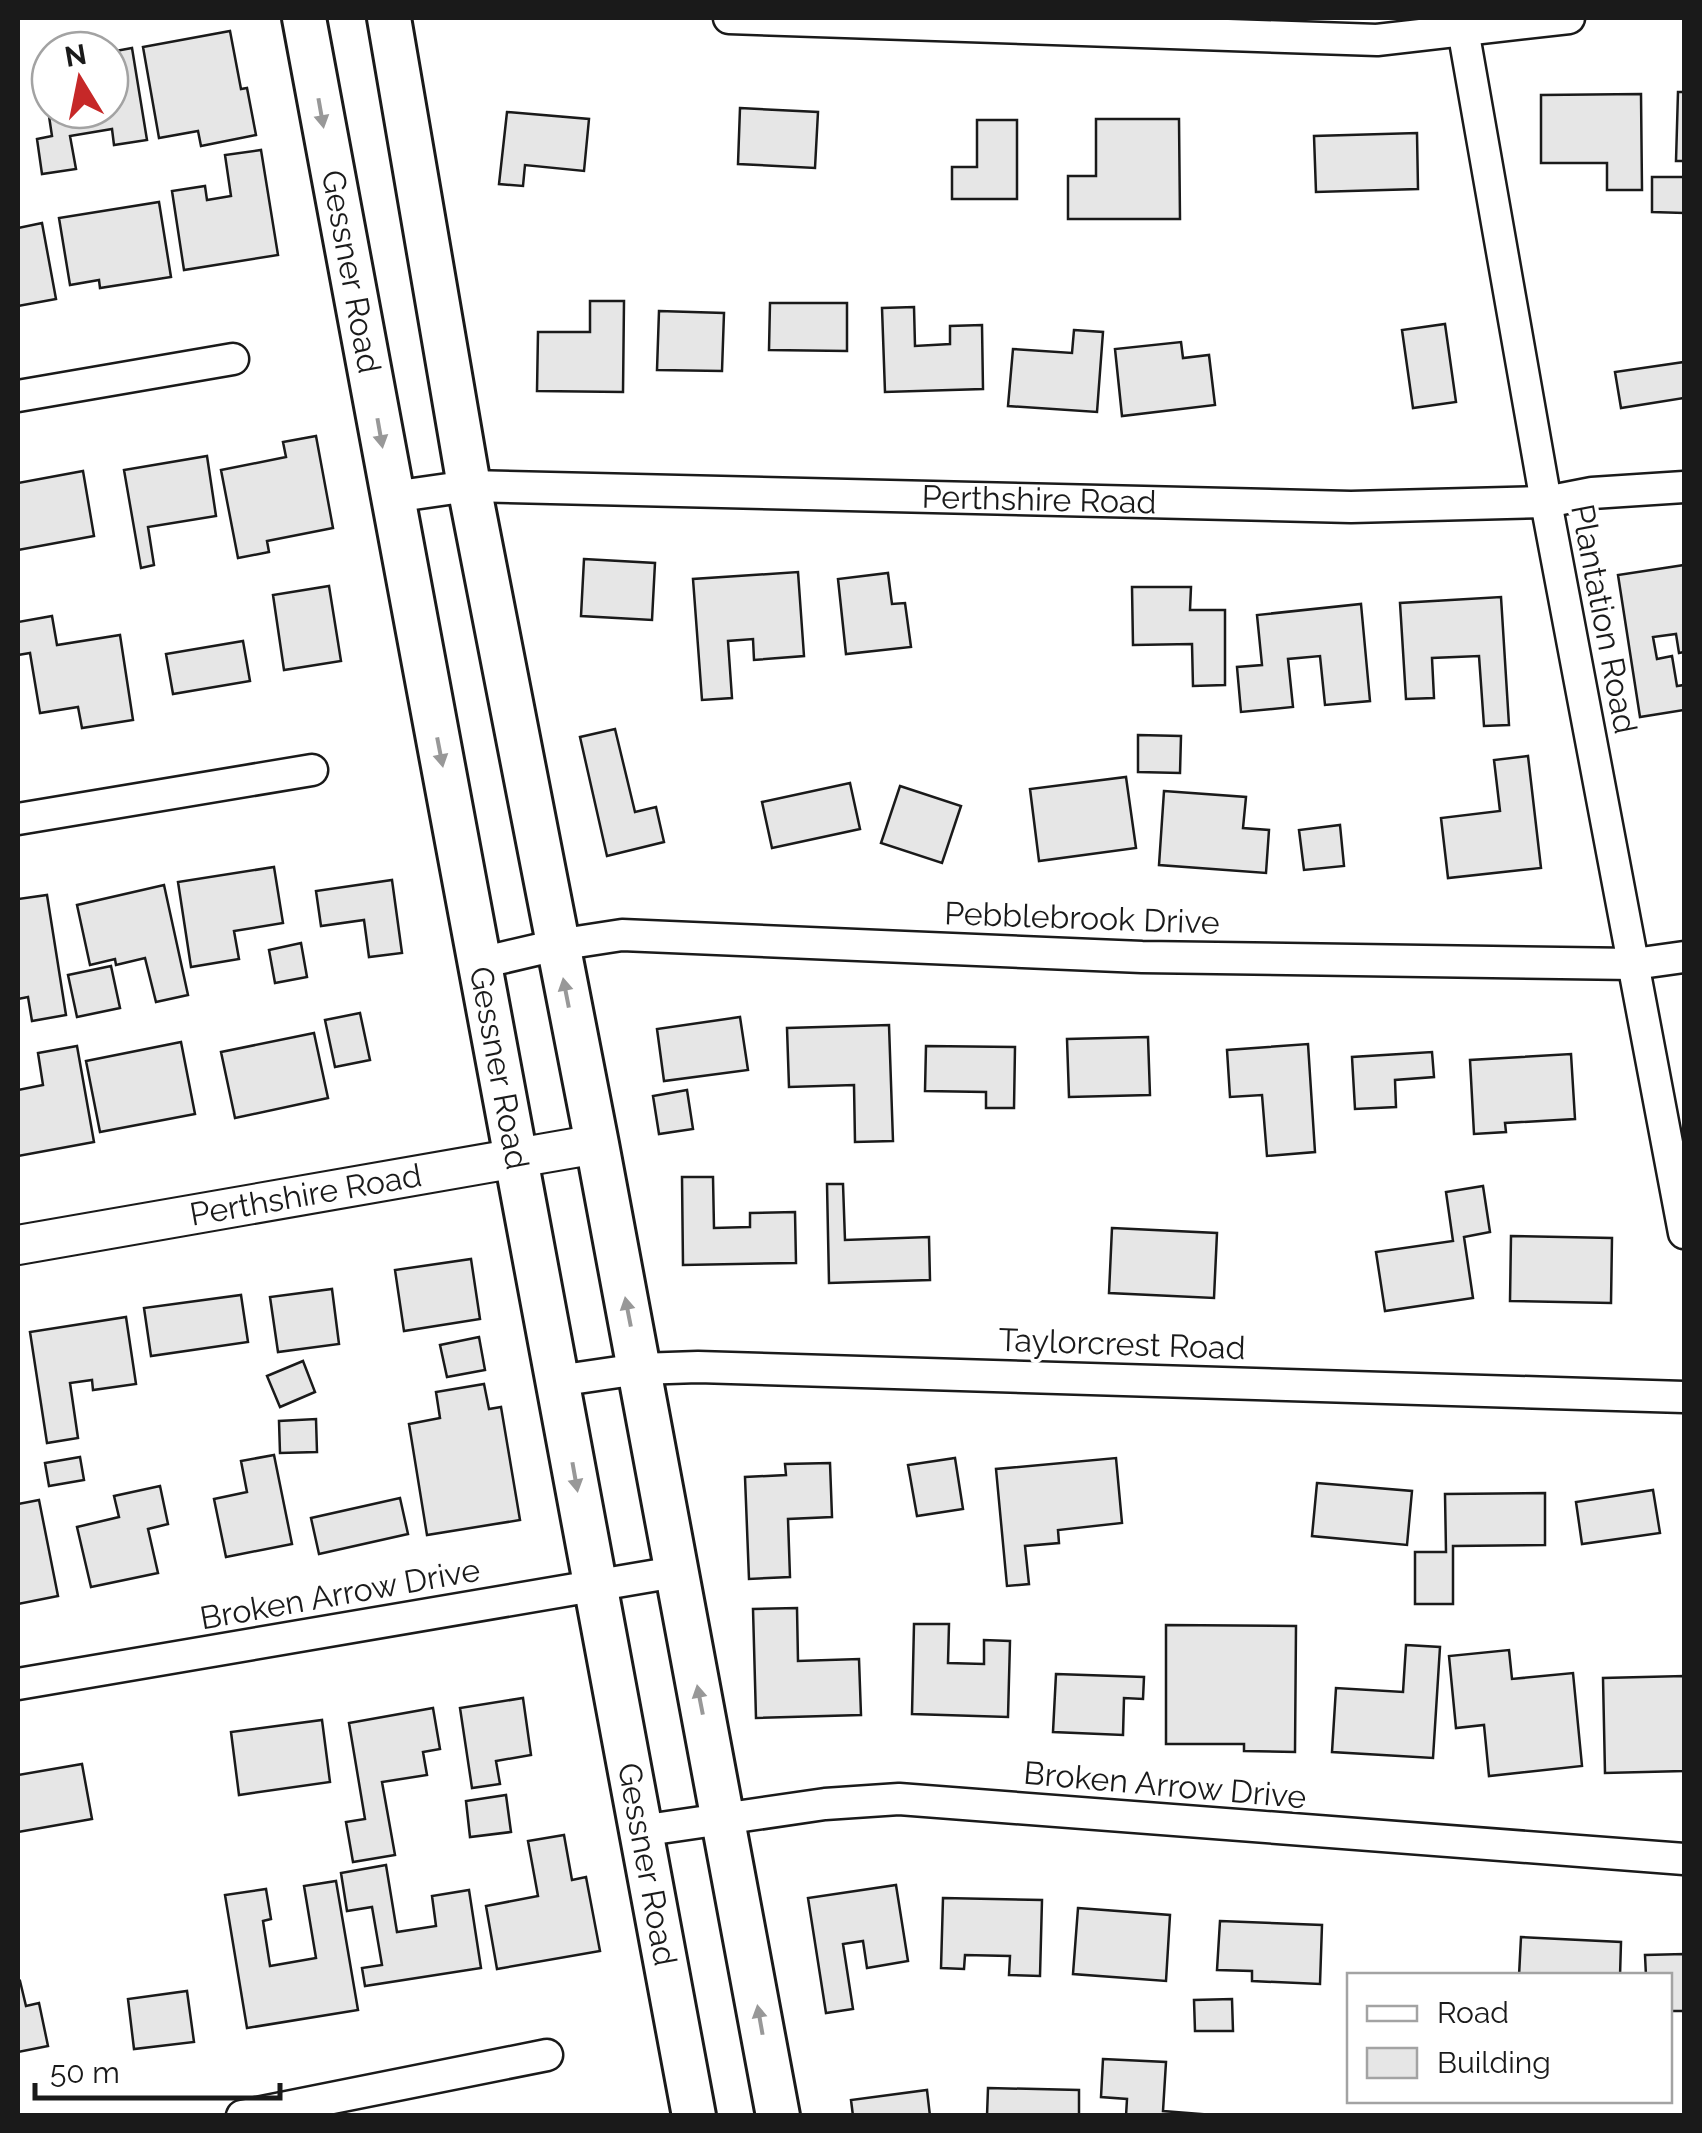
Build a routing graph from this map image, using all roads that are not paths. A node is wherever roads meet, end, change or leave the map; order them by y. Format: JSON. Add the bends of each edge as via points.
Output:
{"nodes":[{"id":1,"x":304,"y":18,"type":"edge"},
{"id":2,"x":389,"y":18,"type":"edge"},
{"id":3,"x":730,"y":18,"type":"edge"},
{"id":4,"x":1569,"y":18,"type":"edge"},
{"id":5,"x":1463,"y":24,"type":"edge"},
{"id":6,"x":233,"y":359,"type":"dead end"},
{"id":7,"x":18,"y":396,"type":"edge"},
{"id":8,"x":469,"y":486,"type":"junction"},
{"id":9,"x":1684,"y":487,"type":"edge"},
{"id":10,"x":392,"y":497,"type":"junction"},
{"id":11,"x":1546,"y":502,"type":"junction"},
{"id":12,"x":312,"y":770,"type":"dead end"},
{"id":13,"x":18,"y":819,"type":"edge"},
{"id":14,"x":556,"y":945,"type":"junction"},
{"id":15,"x":1684,"y":957,"type":"edge"},
{"id":16,"x":480,"y":963,"type":"junction"},
{"id":17,"x":1634,"y":964,"type":"junction"},
{"id":18,"x":597,"y":1144,"type":"junction"},
{"id":19,"x":516,"y":1158,"type":"junction"},
{"id":20,"x":1684,"y":1233,"type":"edge"},
{"id":21,"x":18,"y":1245,"type":"edge"},
{"id":22,"x":639,"y":1369,"type":"junction"},
{"id":23,"x":557,"y":1382,"type":"junction"},
{"id":24,"x":1684,"y":1397,"type":"edge"},
{"id":25,"x":675,"y":1572,"type":"junction"},
{"id":26,"x":594,"y":1586,"type":"junction"},
{"id":27,"x":18,"y":1684,"type":"edge"},
{"id":28,"x":723,"y":1817,"type":"junction"},
{"id":29,"x":640,"y":1831,"type":"junction"},
{"id":30,"x":1684,"y":1860,"type":"edge"},
{"id":31,"x":548,"y":2056,"type":"dead end"},
{"id":32,"x":242,"y":2116,"type":"edge"},
{"id":33,"x":694,"y":2116,"type":"edge"},
{"id":34,"x":778,"y":2116,"type":"edge"}],
"edges":[{"from":1,"to":10,"type":"main road","name":"Gessner Road","one_way":true},
{"from":2,"to":8,"type":"main road"},
{"from":3,"to":5,"type":"street","via":[[1377,40]]},
{"from":4,"to":5,"type":"street"},
{"from":5,"to":11,"type":"street","name":"Plantation Road"},
{"from":6,"to":7,"type":"street"},
{"from":8,"to":10,"type":"street","name":"Perthshire Road"},
{"from":8,"to":11,"type":"street","name":"Perthshire Road","via":[[1350,508]]},
{"from":8,"to":14,"type":"main road"},
{"from":9,"to":11,"type":"street","name":"Perthshire Road"},
{"from":10,"to":16,"type":"main road","name":"Gessner Road","one_way":true},
{"from":11,"to":17,"type":"street","name":"Plantation Road"},
{"from":12,"to":13,"type":"street"},
{"from":14,"to":16,"type":"street","name":"Pebblebrook Drive"},
{"from":14,"to":17,"type":"street","name":"Pebblebrook Drive","via":[[622,935],[1142,957]]},
{"from":18,"to":14,"type":"main road","one_way":true},
{"from":15,"to":17,"type":"street","name":"Pebblebrook Drive"},
{"from":16,"to":19,"type":"main road","name":"Gessner Road"},
{"from":17,"to":20,"type":"street","name":"Plantation Road"},
{"from":18,"to":19,"type":"street","name":"Perthshire Road"},
{"from":22,"to":18,"type":"main road","one_way":true},
{"from":19,"to":21,"type":"street","name":"Perthshire Road"},
{"from":19,"to":23,"type":"main road","name":"Gessner Road"},
{"from":22,"to":23,"type":"street","name":"Taylorcrest Road"},
{"from":22,"to":24,"type":"street","name":"Taylorcrest Road"},
{"from":22,"to":25,"type":"main road"},
{"from":23,"to":26,"type":"main road","name":"Gessner Road","one_way":true},
{"from":25,"to":26,"type":"street","name":"Broken Arrow Drive"},
{"from":28,"to":25,"type":"main road","one_way":true},
{"from":26,"to":27,"type":"street","name":"Broken Arrow Drive"},
{"from":26,"to":29,"type":"main road","name":"Gessner Road"},
{"from":28,"to":29,"type":"street","name":"Broken Arrow Drive"},
{"from":28,"to":30,"type":"street","name":"Broken Arrow Drive","via":[[900,1800]]},
{"from":34,"to":28,"type":"main road","one_way":true},
{"from":29,"to":33,"type":"main road","name":"Gessner Road"},
{"from":31,"to":32,"type":"street"}]}
